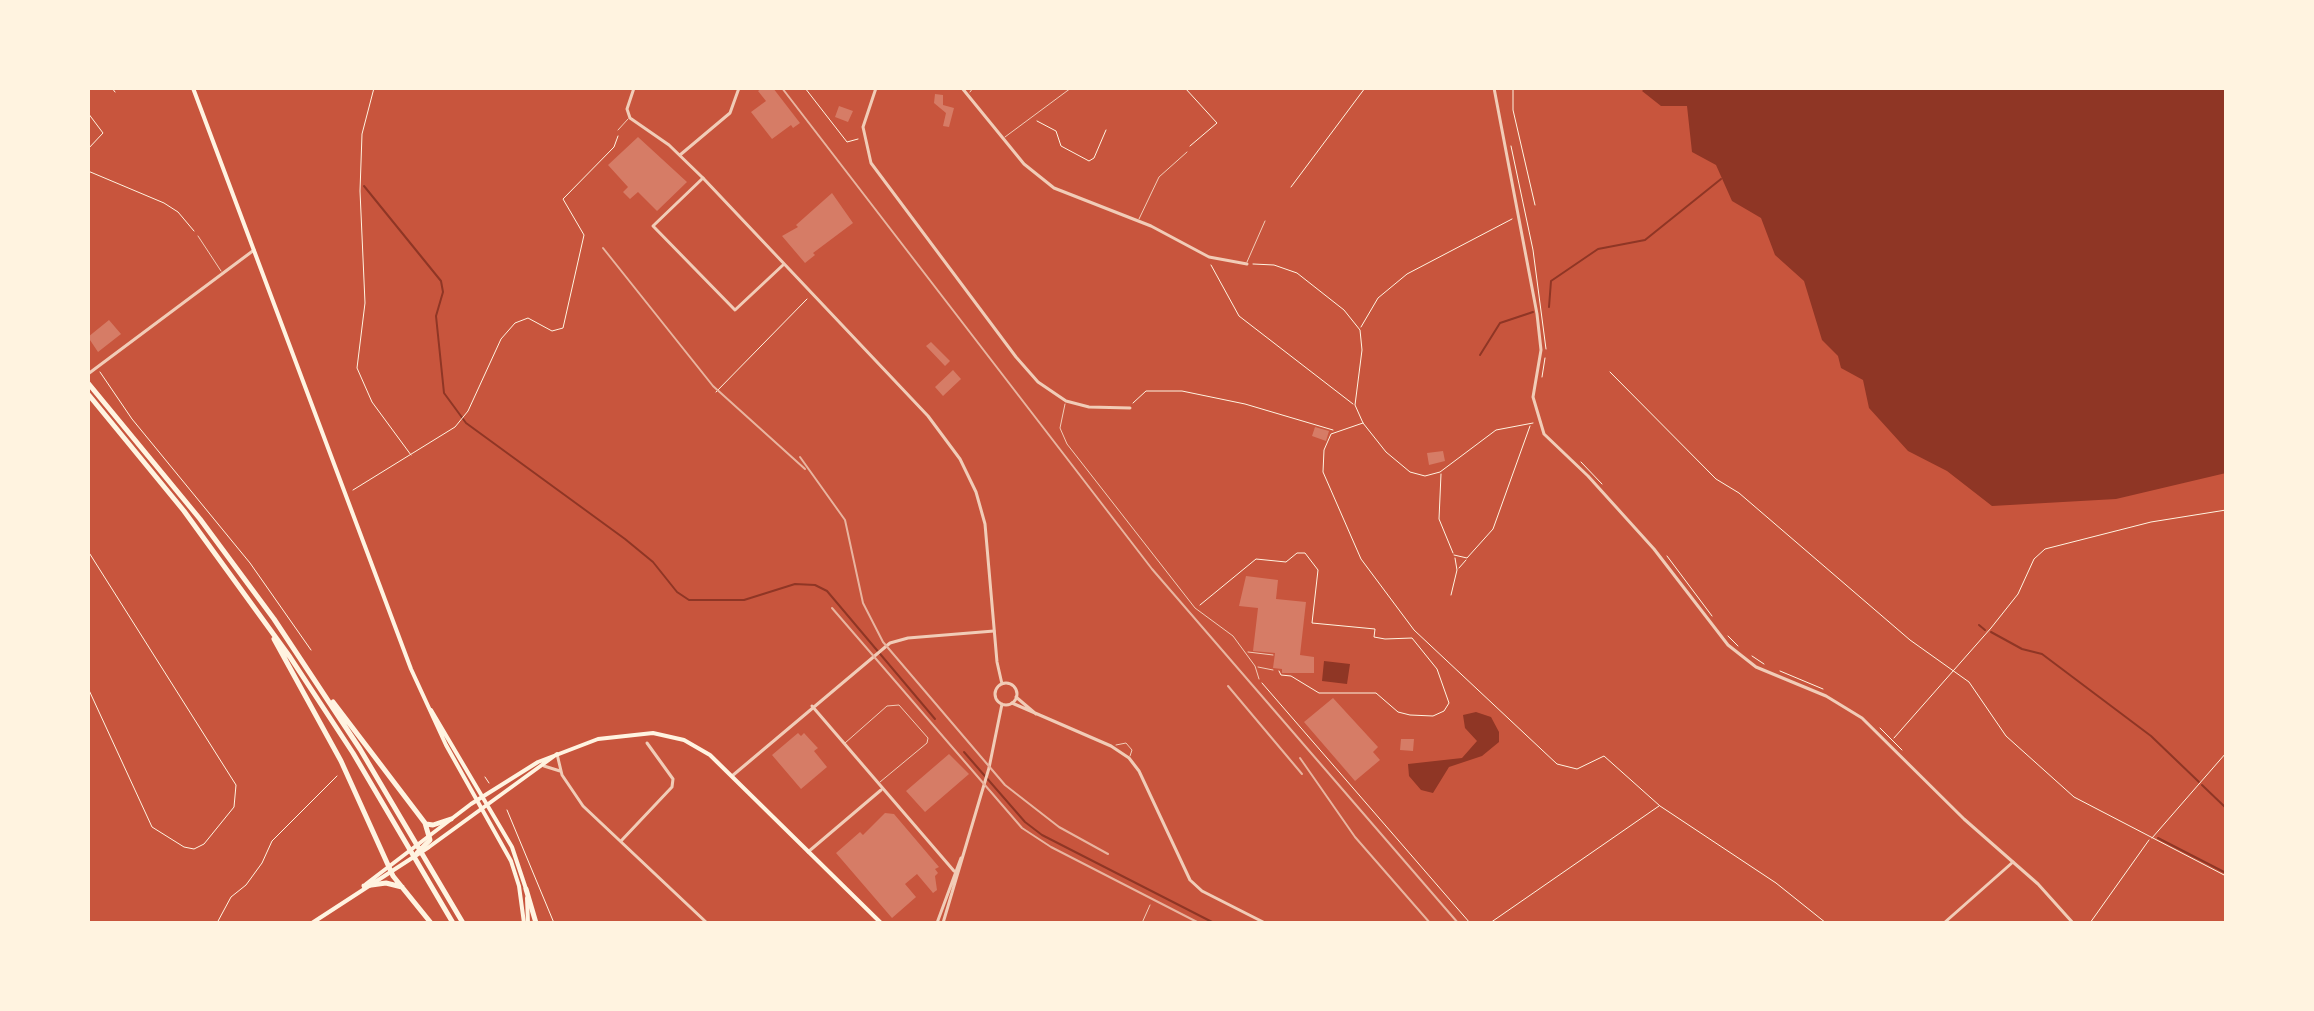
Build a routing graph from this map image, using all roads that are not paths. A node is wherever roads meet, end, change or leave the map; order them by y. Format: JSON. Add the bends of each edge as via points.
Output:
{"nodes":[{"id":1,"x":193,"y":88,"type":"edge"},
{"id":2,"x":634,"y":88,"type":"edge"},
{"id":3,"x":739,"y":88,"type":"edge"},
{"id":4,"x":876,"y":88,"type":"edge"},
{"id":5,"x":962,"y":88,"type":"edge"},
{"id":6,"x":973,"y":88,"type":"edge"},
{"id":7,"x":1071,"y":88,"type":"edge"},
{"id":8,"x":1494,"y":88,"type":"edge"},
{"id":9,"x":968,"y":94,"type":"junction"},
{"id":10,"x":630,"y":118,"type":"junction"},
{"id":11,"x":618,"y":130,"type":"road end"},
{"id":12,"x":1003,"y":138,"type":"junction"},
{"id":13,"x":1187,"y":152,"type":"road end"},
{"id":14,"x":680,"y":155,"type":"junction"},
{"id":15,"x":703,"y":178,"type":"junction"},
{"id":16,"x":1138,"y":221,"type":"junction"},
{"id":17,"x":1265,"y":221,"type":"dead end"},
{"id":18,"x":198,"y":236,"type":"road end"},
{"id":19,"x":254,"y":250,"type":"junction"},
{"id":20,"x":1247,"y":264,"type":"joint"},
{"id":21,"x":783,"y":265,"type":"junction"},
{"id":22,"x":222,"y":273,"type":"junction"},
{"id":23,"x":89,"y":373,"type":"edge"},
{"id":24,"x":88,"y":383,"type":"edge"},
{"id":25,"x":88,"y":394,"type":"edge"},
{"id":26,"x":1066,"y":401,"type":"junction"},
{"id":27,"x":1130,"y":408,"type":"road end"},
{"id":28,"x":264,"y":619,"type":"junction"},
{"id":29,"x":994,"y":631,"type":"junction"},
{"id":30,"x":1246,"y":652,"type":"junction"},
{"id":31,"x":1273,"y":655,"type":"dead end"},
{"id":32,"x":1255,"y":666,"type":"junction"},
{"id":33,"x":1273,"y":670,"type":"road end"},
{"id":34,"x":315,"y":679,"type":"junction"},
{"id":35,"x":1259,"y":679,"type":"road end"},
{"id":36,"x":1002,"y":684,"type":"junction"},
{"id":37,"x":1016,"y":697,"type":"junction"},
{"id":38,"x":426,"y":702,"type":"junction"},
{"id":39,"x":1012,"y":703,"type":"junction"},
{"id":40,"x":1002,"y":704,"type":"junction"},
{"id":41,"x":812,"y":706,"type":"junction"},
{"id":42,"x":1036,"y":714,"type":"junction"},
{"id":43,"x":647,"y":743,"type":"dead end"},
{"id":44,"x":844,"y":744,"type":"junction"},
{"id":45,"x":1112,"y":747,"type":"junction"},
{"id":46,"x":557,"y":754,"type":"junction"},
{"id":47,"x":1129,"y":758,"type":"junction"},
{"id":48,"x":544,"y":766,"type":"junction"},
{"id":49,"x":560,"y":771,"type":"junction"},
{"id":50,"x":732,"y":776,"type":"junction"},
{"id":51,"x":878,"y":784,"type":"junction"},
{"id":52,"x":882,"y":789,"type":"junction"},
{"id":53,"x":483,"y":796,"type":"junction"},
{"id":54,"x":477,"y":800,"type":"junction"},
{"id":55,"x":487,"y":803,"type":"junction"},
{"id":56,"x":482,"y":807,"type":"junction"},
{"id":57,"x":451,"y":819,"type":"junction"},
{"id":58,"x":425,"y":823,"type":"junction"},
{"id":59,"x":430,"y":836,"type":"junction"},
{"id":60,"x":621,"y":841,"type":"junction"},
{"id":61,"x":426,"y":844,"type":"junction"},
{"id":62,"x":964,"y":851,"type":"junction"},
{"id":63,"x":808,"y":852,"type":"junction"},
{"id":64,"x":417,"y":853,"type":"joint"},
{"id":65,"x":404,"y":859,"type":"junction"},
{"id":66,"x":2013,"y":862,"type":"junction"},
{"id":67,"x":391,"y":867,"type":"junction"},
{"id":68,"x":954,"y":871,"type":"junction"},
{"id":69,"x":956,"y":881,"type":"junction"},
{"id":70,"x":364,"y":886,"type":"junction"},
{"id":71,"x":402,"y":887,"type":"junction"},
{"id":72,"x":526,"y":889,"type":"junction"},
{"id":73,"x":1150,"y":905,"type":"dead end"},
{"id":74,"x":312,"y":923,"type":"edge"},
{"id":75,"x":431,"y":923,"type":"edge"},
{"id":76,"x":453,"y":923,"type":"edge"},
{"id":77,"x":463,"y":923,"type":"edge"},
{"id":78,"x":526,"y":923,"type":"edge"},
{"id":79,"x":536,"y":923,"type":"edge"},
{"id":80,"x":707,"y":923,"type":"edge"},
{"id":81,"x":881,"y":923,"type":"edge"},
{"id":82,"x":937,"y":923,"type":"edge"},
{"id":83,"x":943,"y":923,"type":"edge"},
{"id":84,"x":1142,"y":923,"type":"edge"},
{"id":85,"x":1265,"y":923,"type":"edge"},
{"id":86,"x":1944,"y":923,"type":"edge"},
{"id":87,"x":2073,"y":923,"type":"edge"}],
"edges":[{"from":1,"to":19,"type":"main road"},
{"from":2,"to":10,"type":"street"},
{"from":3,"to":14,"type":"street","via":[[730,113]]},
{"from":4,"to":26,"type":"street","via":[[863,136],[877,173],[1028,372]]},
{"from":5,"to":9,"type":"street"},
{"from":6,"to":9,"type":"lane"},
{"from":7,"to":12,"type":"lane"},
{"from":8,"to":66,"type":"street","via":[[1541,337],[1533,397],[1538,423],[1550,443],[1588,476],[1654,549],[1728,645],[1756,667],[1826,696],[1862,718]]},
{"from":9,"to":12,"type":"street"},
{"from":10,"to":11,"type":"lane"},
{"from":10,"to":14,"type":"street"},
{"from":12,"to":16,"type":"street","via":[[1054,188]]},
{"from":13,"to":16,"type":"lane","via":[[1159,177]]},
{"from":14,"to":15,"type":"street"},
{"from":15,"to":21,"type":"street"},
{"from":15,"to":21,"type":"street","via":[[653,226],[735,310]]},
{"from":16,"to":20,"type":"street","via":[[1209,257]]},
{"from":17,"to":20,"type":"lane"},
{"from":18,"to":22,"type":"lane"},
{"from":19,"to":22,"type":"street"},
{"from":19,"to":38,"type":"main road"},
{"from":21,"to":29,"type":"street","via":[[928,416],[960,459],[985,524]]},
{"from":22,"to":23,"type":"street"},
{"from":24,"to":34,"type":"highway","via":[[229,556]]},
{"from":25,"to":28,"type":"highway"},
{"from":26,"to":27,"type":"street"},
{"from":26,"to":30,"type":"lane","via":[[1060,421],[1067,444],[1195,608]]},
{"from":28,"to":67,"type":"highway","via":[[326,730]]},
{"from":28,"to":76,"type":"highway","via":[[353,753]]},
{"from":29,"to":36,"type":"street"},
{"from":29,"to":41,"type":"street","via":[[908,638],[883,648]]},
{"from":30,"to":31,"type":"lane"},
{"from":30,"to":32,"type":"lane"},
{"from":32,"to":33,"type":"lane"},
{"from":32,"to":35,"type":"lane"},
{"from":34,"to":58,"type":"highway"},
{"from":34,"to":77,"type":"highway"},
{"from":36,"to":37,"type":"street","via":[[1013,686]]},
{"from":36,"to":40,"type":"street","via":[[995,696]]},
{"from":37,"to":39,"type":"street"},
{"from":37,"to":42,"type":"street"},
{"from":38,"to":53,"type":"main road"},
{"from":38,"to":54,"type":"main road"},
{"from":39,"to":40,"type":"street"},
{"from":39,"to":42,"type":"street"},
{"from":40,"to":62,"type":"street"},
{"from":41,"to":44,"type":"street"},
{"from":41,"to":50,"type":"street"},
{"from":42,"to":45,"type":"street"},
{"from":43,"to":60,"type":"street","via":[[673,779],[672,787]]},
{"from":44,"to":51,"type":"street"},
{"from":44,"to":51,"type":"lane","via":[[887,706],[899,705],[928,738]]},
{"from":45,"to":47,"type":"street"},
{"from":45,"to":47,"type":"lane","via":[[1126,743],[1132,750]]},
{"from":46,"to":48,"type":"main road"},
{"from":46,"to":49,"type":"street"},
{"from":46,"to":50,"type":"main road","via":[[598,739],[653,733],[694,745]]},
{"from":46,"to":53,"type":"main road"},
{"from":47,"to":85,"type":"street","via":[[1190,880]]},
{"from":48,"to":49,"type":"street"},
{"from":48,"to":55,"type":"main road"},
{"from":49,"to":60,"type":"street","via":[[591,814]]},
{"from":50,"to":63,"type":"main road"},
{"from":51,"to":52,"type":"street"},
{"from":52,"to":63,"type":"street"},
{"from":52,"to":68,"type":"street"},
{"from":53,"to":54,"type":"main road"},
{"from":53,"to":55,"type":"main road"},
{"from":54,"to":56,"type":"main road"},
{"from":54,"to":57,"type":"main road"},
{"from":55,"to":56,"type":"main road"},
{"from":55,"to":72,"type":"main road","via":[[517,857]]},
{"from":56,"to":61,"type":"main road"},
{"from":56,"to":78,"type":"main road","via":[[514,869]]},
{"from":57,"to":58,"type":"highway"},
{"from":57,"to":59,"type":"main road"},
{"from":58,"to":59,"type":"highway"},
{"from":59,"to":61,"type":"highway"},
{"from":60,"to":80,"type":"street"},
{"from":61,"to":64,"type":"highway"},
{"from":61,"to":65,"type":"main road"},
{"from":62,"to":68,"type":"street"},
{"from":62,"to":69,"type":"street"},
{"from":63,"to":81,"type":"main road"},
{"from":64,"to":65,"type":"main road"},
{"from":65,"to":67,"type":"main road"},
{"from":66,"to":86,"type":"street"},
{"from":66,"to":87,"type":"street"},
{"from":67,"to":70,"type":"main road"},
{"from":67,"to":71,"type":"highway"},
{"from":68,"to":69,"type":"street"},
{"from":68,"to":82,"type":"street"},
{"from":69,"to":83,"type":"street"},
{"from":70,"to":71,"type":"highway"},
{"from":70,"to":74,"type":"main road"},
{"from":71,"to":75,"type":"highway"},
{"from":72,"to":78,"type":"main road"},
{"from":72,"to":79,"type":"highway"},
{"from":73,"to":84,"type":"lane"}]}
